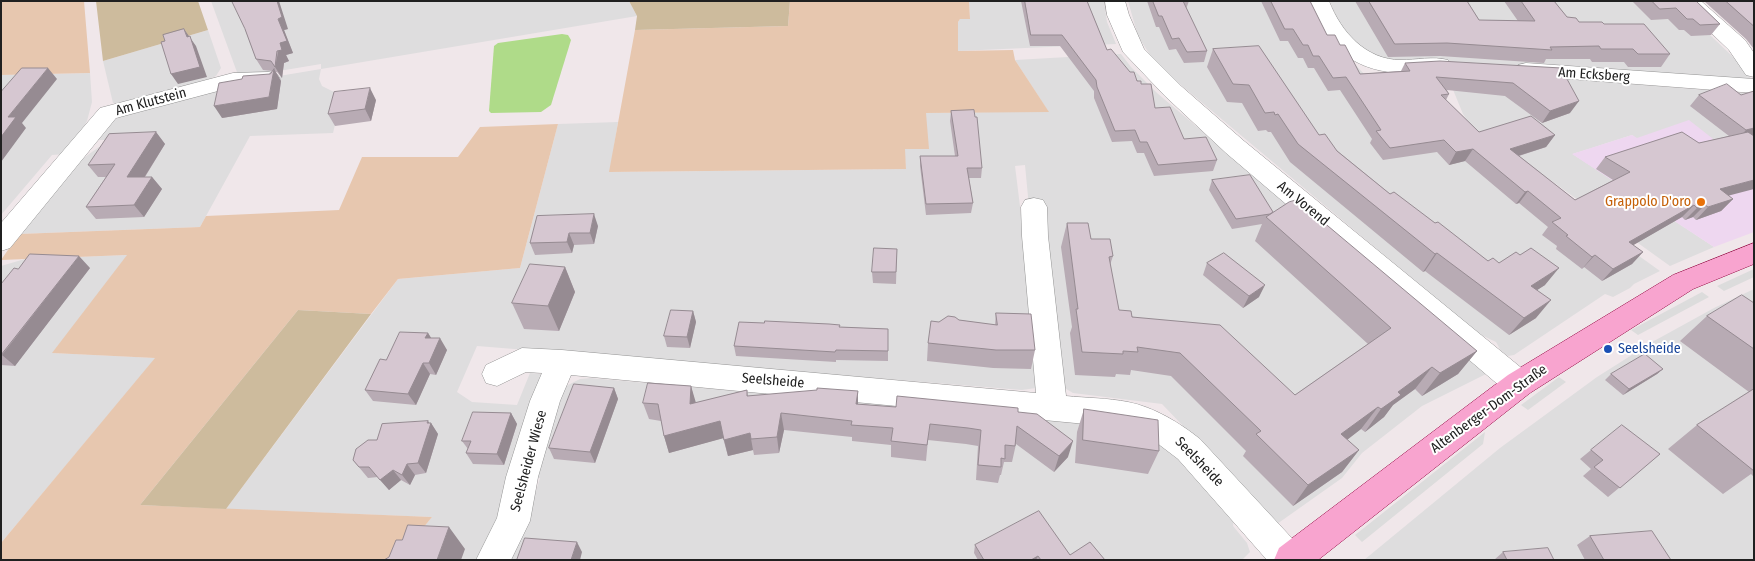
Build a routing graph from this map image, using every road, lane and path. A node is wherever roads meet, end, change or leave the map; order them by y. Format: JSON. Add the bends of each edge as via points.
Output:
{"nodes":[{"id":1,"x":1115,"y":1,"type":"edge"},
{"id":2,"x":1319,"y":1,"type":"edge"},
{"id":3,"x":1688,"y":1,"type":"edge"},
{"id":4,"x":1457,"y":66,"type":"edge"},
{"id":5,"x":1502,"y":68,"type":"edge"},
{"id":6,"x":1754,"y":70,"type":"edge"},
{"id":7,"x":269,"y":80,"type":"edge"},
{"id":8,"x":1754,"y":86,"type":"edge"},
{"id":9,"x":1034,"y":207,"type":"dead end"},
{"id":10,"x":1,"y":241,"type":"edge"},
{"id":11,"x":1754,"y":253,"type":"edge"},
{"id":12,"x":562,"y":362,"type":"junction"},
{"id":13,"x":497,"y":374,"type":"dead end"},
{"id":14,"x":1519,"y":384,"type":"junction"},
{"id":15,"x":1052,"y":407,"type":"junction"},
{"id":16,"x":493,"y":560,"type":"edge"},
{"id":17,"x":1290,"y":560,"type":"edge"}],
"edges":[{"from":1,"to":14,"type":"street","name":"Am Vorend","via":[[1134,52],[1174,91],[1235,147]]},
{"from":2,"to":4,"type":"street","via":[[1335,32],[1372,63],[1386,66]]},
{"from":3,"to":6,"type":"street","via":[[1737,45]]},
{"from":5,"to":8,"type":"street","name":"Am Ecksberg"},
{"from":7,"to":10,"type":"street","name":"Am Klutstein","via":[[233,80],[108,113]]},
{"from":9,"to":15,"type":"street"},
{"from":11,"to":14,"type":"main road","name":"Altenberger-Dom-Straße","via":[[1683,282]]},
{"from":12,"to":13,"type":"street","name":"Seelsheide","via":[[522,360]]},
{"from":12,"to":15,"type":"street","name":"Seelsheide"},
{"from":12,"to":16,"type":"street","name":"Seelsheider Wiese","via":[[545,401],[512,521]]},
{"from":14,"to":17,"type":"main road","name":"Altenberger-Dom-Straße"},
{"from":15,"to":17,"type":"street","name":"Seelsheide","via":[[1130,415],[1172,435],[1189,449]]}]}
